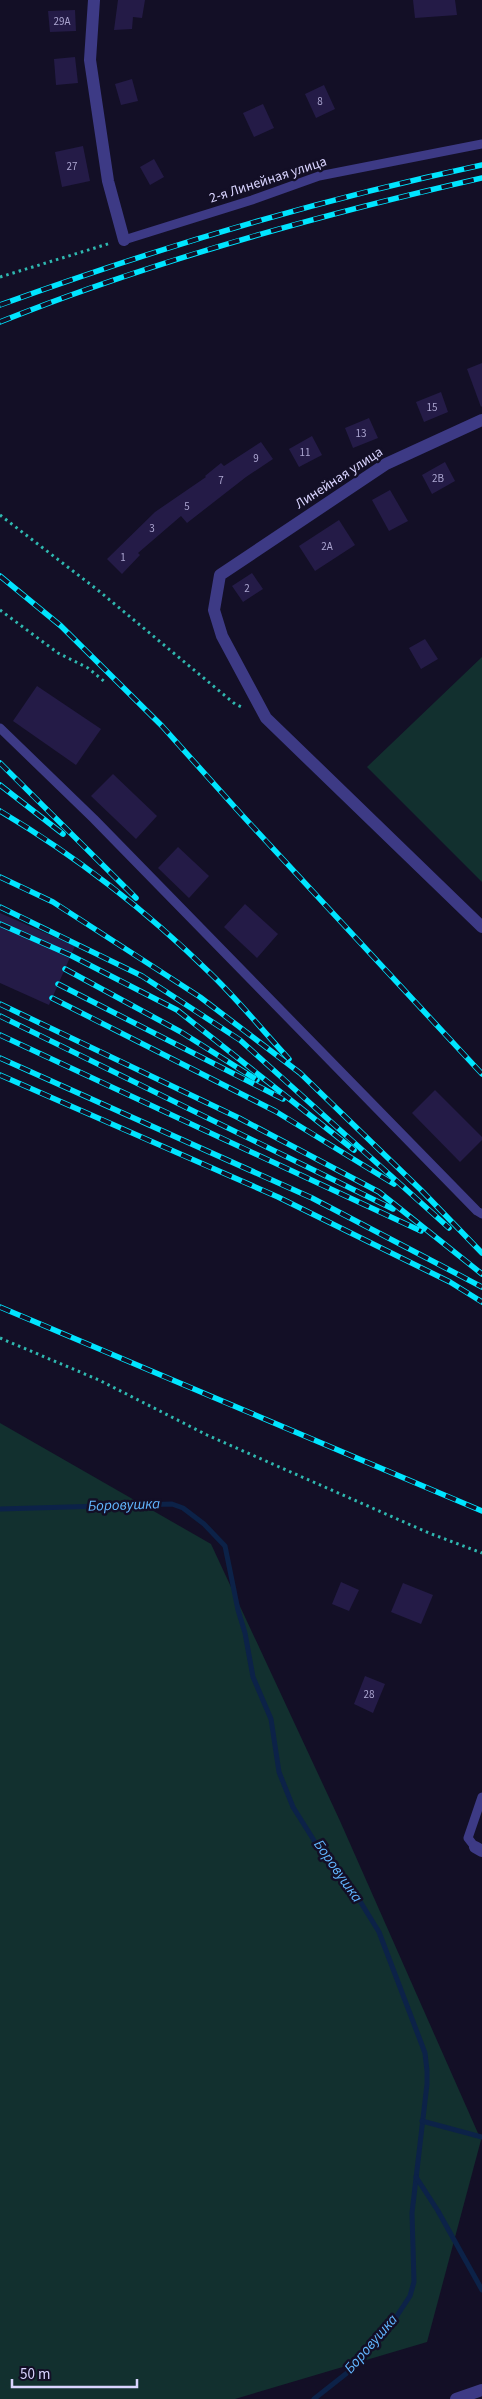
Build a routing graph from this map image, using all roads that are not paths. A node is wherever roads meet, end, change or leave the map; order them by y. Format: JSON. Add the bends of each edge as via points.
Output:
{"nodes":[{"id":1,"x":94,"y":0,"type":"edge"},
{"id":2,"x":482,"y":144,"type":"edge"},
{"id":3,"x":124,"y":240,"type":"joint"},
{"id":4,"x":482,"y":420,"type":"edge"},
{"id":5,"x":0,"y":728,"type":"edge"},
{"id":6,"x":482,"y":928,"type":"edge"},
{"id":7,"x":482,"y":1214,"type":"edge"},
{"id":8,"x":482,"y":1797,"type":"edge"},
{"id":9,"x":479,"y":1849,"type":"edge"},
{"id":10,"x":482,"y":2390,"type":"edge"},
{"id":11,"x":456,"y":2399,"type":"edge"}],
"edges":[{"from":1,"to":3,"type":"street","via":[[90,60],[108,181]]},
{"from":2,"to":3,"type":"lane","name":"2-я Линейная улица","via":[[319,176]]},
{"from":4,"to":6,"type":"street","name":"Линейная улица","via":[[386,464],[220,575],[214,610],[222,636],[266,718]]},
{"from":5,"to":7,"type":"lane","via":[[94,819]]},
{"from":8,"to":9,"type":"lane","via":[[468,1838]]},
{"from":10,"to":11,"type":"street"}]}
